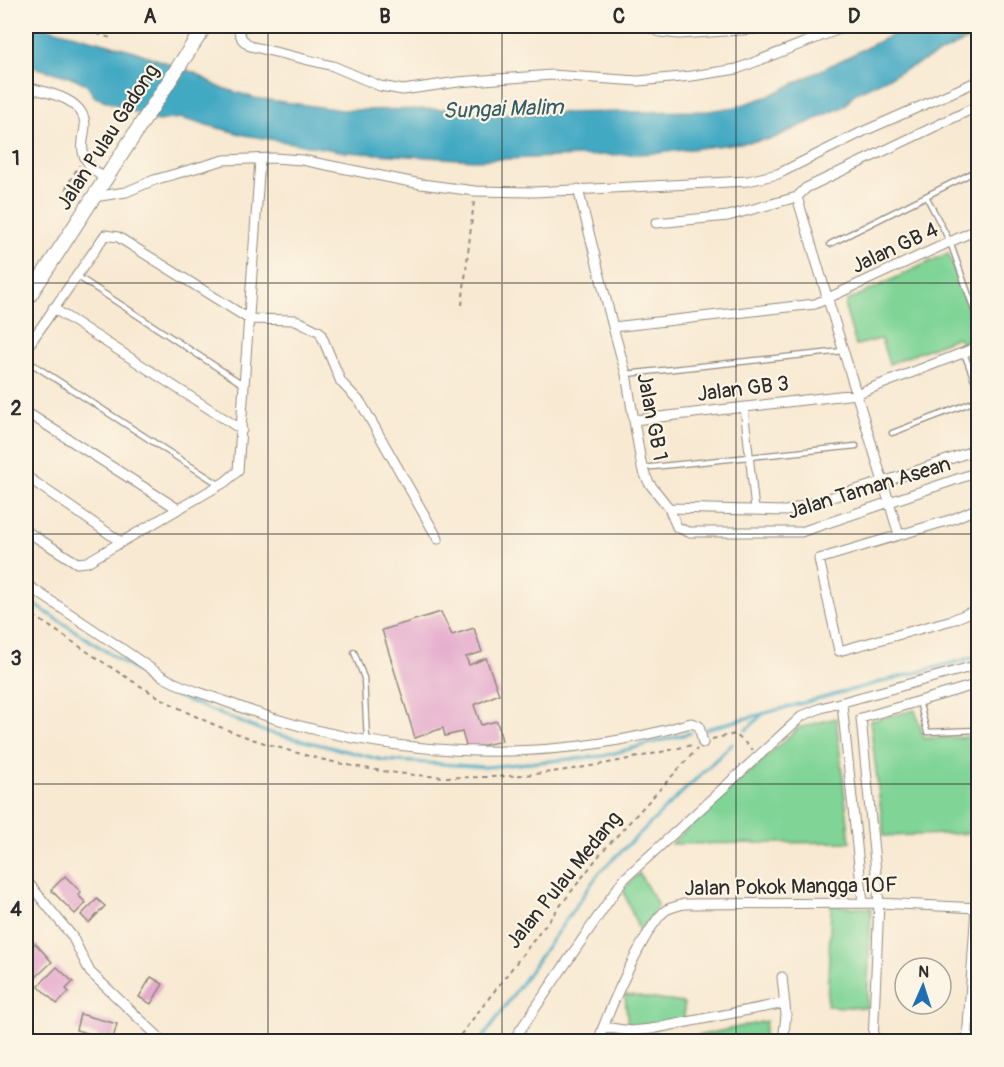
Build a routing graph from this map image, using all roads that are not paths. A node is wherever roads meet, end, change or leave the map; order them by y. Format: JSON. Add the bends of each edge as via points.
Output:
{"nodes":[{"id":1,"x":237,"y":26,"type":"edge"},
{"id":2,"x":645,"y":26,"type":"edge"},
{"id":3,"x":802,"y":26,"type":"edge"},
{"id":4,"x":847,"y":26,"type":"edge"},
{"id":5,"x":661,"y":29,"type":"edge"},
{"id":6,"x":202,"y":30,"type":"edge"},
{"id":7,"x":978,"y":81,"type":"edge"},
{"id":8,"x":26,"y":87,"type":"edge"},
{"id":9,"x":978,"y":106,"type":"edge"},
{"id":10,"x":260,"y":160,"type":"junction"},
{"id":11,"x":978,"y":170,"type":"edge"},
{"id":12,"x":105,"y":180,"type":"junction"},
{"id":13,"x":578,"y":189,"type":"junction"},
{"id":14,"x":926,"y":196,"type":"junction"},
{"id":15,"x":94,"y":197,"type":"junction"},
{"id":16,"x":797,"y":197,"type":"junction"},
{"id":17,"x":656,"y":223,"type":"dead end"},
{"id":18,"x":978,"y":229,"type":"edge"},
{"id":19,"x":950,"y":242,"type":"junction"},
{"id":20,"x":830,"y":244,"type":"dead end"},
{"id":21,"x":75,"y":275,"type":"junction"},
{"id":22,"x":828,"y":300,"type":"junction"},
{"id":23,"x":26,"y":301,"type":"edge"},
{"id":24,"x":53,"y":308,"type":"junction"},
{"id":25,"x":249,"y":319,"type":"junction"},
{"id":26,"x":978,"y":321,"type":"edge"},
{"id":27,"x":613,"y":327,"type":"junction"},
{"id":28,"x":978,"y":347,"type":"edge"},
{"id":29,"x":26,"y":349,"type":"edge"},
{"id":30,"x":843,"y":351,"type":"junction"},
{"id":31,"x":964,"y":353,"type":"junction"},
{"id":32,"x":26,"y":360,"type":"edge"},
{"id":33,"x":626,"y":374,"type":"junction"},
{"id":34,"x":246,"y":386,"type":"junction"},
{"id":35,"x":978,"y":390,"type":"edge"},
{"id":36,"x":856,"y":394,"type":"junction"},
{"id":37,"x":978,"y":400,"type":"edge"},
{"id":38,"x":744,"y":406,"type":"junction"},
{"id":39,"x":26,"y":412,"type":"edge"},
{"id":40,"x":634,"y":420,"type":"junction"},
{"id":41,"x":242,"y":430,"type":"junction"},
{"id":42,"x":892,"y":433,"type":"dead end"},
{"id":43,"x":856,"y":446,"type":"dead end"},
{"id":44,"x":978,"y":449,"type":"edge"},
{"id":45,"x":749,"y":456,"type":"junction"},
{"id":46,"x":642,"y":468,"type":"junction"},
{"id":47,"x":978,"y":472,"type":"edge"},
{"id":48,"x":26,"y":476,"type":"edge"},
{"id":49,"x":883,"y":482,"type":"junction"},
{"id":50,"x":220,"y":485,"type":"junction"},
{"id":51,"x":889,"y":504,"type":"junction"},
{"id":52,"x":669,"y":508,"type":"junction"},
{"id":53,"x":978,"y":508,"type":"edge"},
{"id":54,"x":178,"y":509,"type":"junction"},
{"id":55,"x":755,"y":510,"type":"junction"},
{"id":56,"x":26,"y":531,"type":"edge"},
{"id":57,"x":899,"y":535,"type":"junction"},
{"id":58,"x":438,"y":539,"type":"dead end"},
{"id":59,"x":121,"y":542,"type":"junction"},
{"id":60,"x":26,"y":584,"type":"edge"},
{"id":61,"x":978,"y":609,"type":"edge"},
{"id":62,"x":354,"y":652,"type":"dead end"},
{"id":63,"x":978,"y":665,"type":"edge"},
{"id":64,"x":978,"y":684,"type":"edge"},
{"id":65,"x":919,"y":701,"type":"junction"},
{"id":66,"x":842,"y":704,"type":"junction"},
{"id":67,"x":978,"y":730,"type":"edge"},
{"id":68,"x":367,"y":741,"type":"junction"},
{"id":69,"x":703,"y":743,"type":"road end"},
{"id":70,"x":26,"y":880,"type":"edge"},
{"id":71,"x":863,"y":903,"type":"junction"},
{"id":72,"x":879,"y":903,"type":"junction"},
{"id":73,"x":977,"y":908,"type":"edge"},
{"id":74,"x":782,"y":977,"type":"dead end"},
{"id":75,"x":785,"y":1003,"type":"junction"},
{"id":76,"x":603,"y":1027,"type":"junction"},
{"id":77,"x":164,"y":1041,"type":"edge"},
{"id":78,"x":512,"y":1041,"type":"edge"},
{"id":79,"x":598,"y":1041,"type":"edge"},
{"id":80,"x":783,"y":1041,"type":"edge"},
{"id":81,"x":873,"y":1041,"type":"edge"},
{"id":82,"x":967,"y":1041,"type":"edge"}],
"edges":[{"from":1,"to":4,"type":"street","via":[[250,46],[333,66],[380,86],[403,90],[552,75],[638,81],[692,76],[747,65]]},
{"from":2,"to":5,"type":"street"},
{"from":3,"to":5,"type":"street","via":[[679,34]]},
{"from":6,"to":12,"type":"main road","name":"Jalan Pulau Gadong"},
{"from":7,"to":13,"type":"street","via":[[778,174],[748,181]]},
{"from":8,"to":12,"type":"street","via":[[70,101],[80,111],[85,122],[84,157]]},
{"from":9,"to":16,"type":"street","via":[[806,188]]},
{"from":10,"to":13,"type":"street","via":[[302,160],[475,191]]},
{"from":10,"to":15,"type":"street","via":[[224,160],[126,192]]},
{"from":10,"to":25,"type":"street"},
{"from":11,"to":14,"type":"lane"},
{"from":12,"to":15,"type":"main road","name":"Jalan Pulau Gadong"},
{"from":13,"to":27,"type":"street","name":"Jalan GB 1"},
{"from":14,"to":19,"type":"lane"},
{"from":14,"to":20,"type":"lane"},
{"from":15,"to":23,"type":"main road","name":"Jalan Pulau Gadong"},
{"from":16,"to":17,"type":"street","via":[[728,216]]},
{"from":16,"to":22,"type":"street"},
{"from":18,"to":19,"type":"street","name":"Jalan GB 4"},
{"from":19,"to":22,"type":"street","name":"Jalan GB 4"},
{"from":19,"to":26,"type":"lane"},
{"from":21,"to":24,"type":"street"},
{"from":21,"to":25,"type":"street","via":[[105,235],[118,237]]},
{"from":21,"to":34,"type":"lane"},
{"from":22,"to":27,"type":"street","name":"Jalan GB 4"},
{"from":22,"to":30,"type":"street"},
{"from":24,"to":29,"type":"street"},
{"from":24,"to":41,"type":"street"},
{"from":25,"to":34,"type":"street"},
{"from":25,"to":58,"type":"street","via":[[296,320],[320,332],[341,382],[361,403]]},
{"from":27,"to":33,"type":"street","name":"Jalan GB 1"},
{"from":28,"to":31,"type":"street","name":"Jalan GB 3"},
{"from":30,"to":33,"type":"lane"},
{"from":30,"to":36,"type":"street"},
{"from":31,"to":35,"type":"lane"},
{"from":31,"to":36,"type":"street","name":"Jalan GB 3"},
{"from":32,"to":50,"type":"lane"},
{"from":33,"to":40,"type":"street","name":"Jalan GB 1"},
{"from":34,"to":41,"type":"street"},
{"from":36,"to":38,"type":"street","name":"Jalan GB 3"},
{"from":36,"to":49,"type":"street"},
{"from":37,"to":42,"type":"lane"},
{"from":38,"to":40,"type":"street","name":"Jalan GB 3"},
{"from":38,"to":45,"type":"street"},
{"from":39,"to":54,"type":"street"},
{"from":40,"to":46,"type":"street","name":"Jalan GB 1"},
{"from":41,"to":50,"type":"street","via":[[238,471]]},
{"from":43,"to":45,"type":"lane"},
{"from":44,"to":49,"type":"street","name":"Jalan Taman Asean"},
{"from":45,"to":46,"type":"lane"},
{"from":45,"to":55,"type":"street"},
{"from":46,"to":52,"type":"street","name":"Jalan GB 1"},
{"from":47,"to":51,"type":"street","name":"Jalan Taman Asean"},
{"from":48,"to":59,"type":"street"},
{"from":49,"to":51,"type":"street"},
{"from":49,"to":55,"type":"street","name":"Jalan Taman Asean","via":[[786,511]]},
{"from":50,"to":54,"type":"street"},
{"from":51,"to":52,"type":"street","name":"Jalan Taman Asean","via":[[801,532],[688,532],[677,526]]},
{"from":51,"to":57,"type":"street"},
{"from":52,"to":55,"type":"street","name":"Jalan Taman Asean"},
{"from":53,"to":57,"type":"street"},
{"from":54,"to":59,"type":"street"},
{"from":56,"to":59,"type":"street","via":[[77,563],[87,562]]},
{"from":57,"to":61,"type":"street","via":[[819,559],[839,651],[952,620]]},
{"from":60,"to":68,"type":"street","via":[[170,680],[256,714]]},
{"from":62,"to":68,"type":"lane","via":[[364,678]]},
{"from":63,"to":66,"type":"street"},
{"from":64,"to":65,"type":"street"},
{"from":65,"to":67,"type":"lane","via":[[927,732]]},
{"from":65,"to":72,"type":"street","via":[[861,718]]},
{"from":66,"to":71,"type":"street"},
{"from":66,"to":78,"type":"street","via":[[802,716],[622,880]]},
{"from":68,"to":69,"type":"street","via":[[484,752],[658,734],[691,723],[699,726]]},
{"from":70,"to":77,"type":"street","via":[[72,936],[90,972]]},
{"from":71,"to":72,"type":"street","name":"Jalan Pokok Mangga 10F"},
{"from":71,"to":76,"type":"street","name":"Jalan Pokok Mangga 10F","via":[[673,906],[659,918],[626,974]]},
{"from":72,"to":73,"type":"street","name":"Jalan Pokok Mangga 10F"},
{"from":72,"to":81,"type":"street"},
{"from":73,"to":82,"type":"street"},
{"from":74,"to":75,"type":"street"},
{"from":75,"to":76,"type":"street","via":[[651,1029]]},
{"from":75,"to":80,"type":"street"},
{"from":76,"to":79,"type":"street","name":"Jalan Pokok Mangga 10F"}]}
